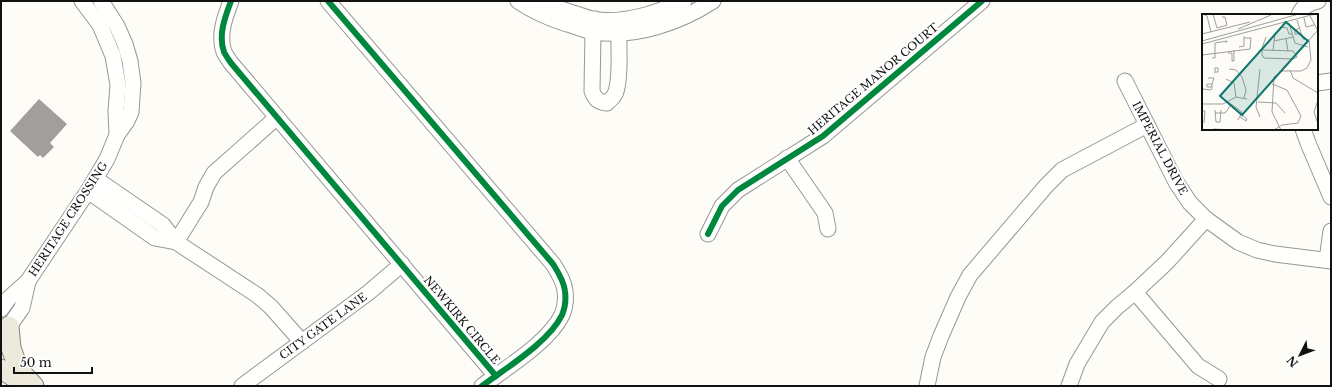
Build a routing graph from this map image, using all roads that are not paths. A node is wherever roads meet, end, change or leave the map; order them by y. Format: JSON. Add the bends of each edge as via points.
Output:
{"nodes":[{"id":1,"x":82,"y":1,"type":"edge"},
{"id":2,"x":101,"y":1,"type":"edge"},
{"id":3,"x":231,"y":1,"type":"edge"},
{"id":4,"x":328,"y":1,"type":"edge"},
{"id":5,"x":518,"y":1,"type":"edge"},
{"id":6,"x":541,"y":1,"type":"edge"},
{"id":7,"x":684,"y":1,"type":"edge"},
{"id":8,"x":713,"y":1,"type":"edge"},
{"id":9,"x":982,"y":1,"type":"edge"},
{"id":10,"x":1315,"y":2,"type":"edge"},
{"id":11,"x":1299,"y":14,"type":"edge"},
{"id":12,"x":594,"y":26,"type":"junction"},
{"id":13,"x":619,"y":27,"type":"junction"},
{"id":14,"x":1125,"y":81,"type":"dead end"},
{"id":15,"x":1331,"y":81,"type":"edge"},
{"id":16,"x":1318,"y":83,"type":"edge"},
{"id":17,"x":276,"y":118,"type":"junction"},
{"id":18,"x":1147,"y":125,"type":"junction"},
{"id":19,"x":1303,"y":130,"type":"edge"},
{"id":20,"x":117,"y":135,"type":"junction"},
{"id":21,"x":787,"y":158,"type":"junction"},
{"id":22,"x":92,"y":185,"type":"junction"},
{"id":23,"x":1331,"y":196,"type":"edge"},
{"id":24,"x":1206,"y":219,"type":"junction"},
{"id":25,"x":828,"y":229,"type":"dead end"},
{"id":26,"x":1331,"y":230,"type":"edge"},
{"id":27,"x":708,"y":234,"type":"dead end"},
{"id":28,"x":176,"y":242,"type":"junction"},
{"id":29,"x":1329,"y":261,"type":"edge"},
{"id":30,"x":402,"y":264,"type":"junction"},
{"id":31,"x":28,"y":281,"type":"junction"},
{"id":32,"x":1135,"y":292,"type":"junction"},
{"id":33,"x":1,"y":308,"type":"edge"},
{"id":34,"x":5,"y":332,"type":"edge"},
{"id":35,"x":302,"y":342,"type":"junction"},
{"id":36,"x":1,"y":369,"type":"edge"},
{"id":37,"x":496,"y":376,"type":"junction"},
{"id":38,"x":1219,"y":379,"type":"dead end"},
{"id":39,"x":27,"y":386,"type":"edge"},
{"id":40,"x":34,"y":386,"type":"edge"},
{"id":41,"x":242,"y":386,"type":"edge"},
{"id":42,"x":482,"y":386,"type":"edge"},
{"id":43,"x":927,"y":386,"type":"edge"},
{"id":44,"x":1069,"y":386,"type":"edge"}],
"edges":[{"from":1,"to":20,"type":"street","name":"HERITAGE CROSSING","via":[[100,25],[113,56],[118,85]]},
{"from":2,"to":20,"type":"street","name":"HERITAGE CROSSING","via":[[125,44],[133,83],[131,112]]},
{"from":3,"to":17,"type":"street","name":"NEWKIRK CIRCLE","via":[[224,19],[224,52]]},
{"from":4,"to":37,"type":"street","name":"NEWKIRK CIRCLE","via":[[561,276],[566,290],[563,314],[544,338]]},
{"from":5,"to":12,"type":"street","via":[[544,16]]},
{"from":6,"to":12,"type":"street"},
{"from":7,"to":13,"type":"street"},
{"from":8,"to":13,"type":"street","via":[[668,24]]},
{"from":9,"to":21,"type":"street","name":"HERITAGE MANOR COURT","via":[[823,136]]},
{"from":10,"to":11,"type":"street","via":[[1301,9]]},
{"from":12,"to":13,"type":"street"},
{"from":12,"to":13,"type":"street","via":[[592,91],[600,102],[607,103],[616,92]]},
{"from":14,"to":18,"type":"street","name":"IMPERIAL DRIVE"},
{"from":15,"to":16,"type":"street"},
{"from":17,"to":28,"type":"street","via":[[214,173],[201,202]]},
{"from":17,"to":30,"type":"street","name":"NEWKIRK CIRCLE"},
{"from":18,"to":24,"type":"street","name":"IMPERIAL DRIVE","via":[[1176,182],[1190,203]]},
{"from":18,"to":43,"type":"street","via":[[1062,170],[970,274],[941,336],[933,357]]},
{"from":19,"to":23,"type":"street"},
{"from":20,"to":22,"type":"street","name":"HERITAGE CROSSING"},
{"from":21,"to":25,"type":"street","via":[[825,213]]},
{"from":21,"to":27,"type":"street","name":"HERITAGE MANOR COURT","via":[[738,190],[722,206]]},
{"from":22,"to":28,"type":"street","via":[[162,224]]},
{"from":22,"to":31,"type":"street","name":"HERITAGE CROSSING"},
{"from":24,"to":29,"type":"street","name":"IMPERIAL DRIVE","via":[[1238,242],[1257,250]]},
{"from":24,"to":32,"type":"street","via":[[1167,262]]},
{"from":26,"to":29,"type":"street"},
{"from":28,"to":35,"type":"street","via":[[271,306]]},
{"from":30,"to":35,"type":"street","name":"CITY GATE LANE"},
{"from":30,"to":37,"type":"street","name":"NEWKIRK CIRCLE"},
{"from":31,"to":33,"type":"street","name":"HERITAGE CROSSING","via":[[8,298]]},
{"from":31,"to":34,"type":"street","name":"HERITAGE CROSSING","via":[[22,308]]},
{"from":32,"to":38,"type":"street","via":[[1198,366]]},
{"from":32,"to":44,"type":"street","via":[[1102,322],[1077,364]]},
{"from":34,"to":40,"type":"main road","via":[[19,370]]},
{"from":35,"to":41,"type":"street","name":"CITY GATE LANE"},
{"from":36,"to":39,"type":"main road"},
{"from":37,"to":42,"type":"street"}]}
